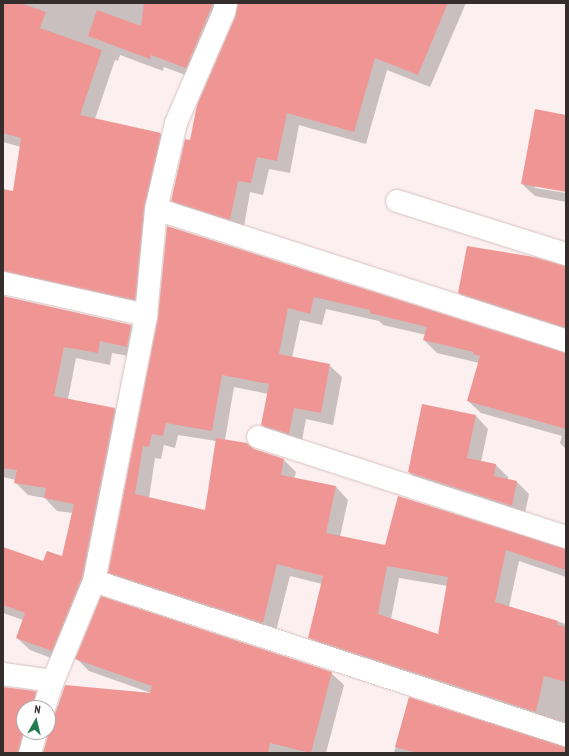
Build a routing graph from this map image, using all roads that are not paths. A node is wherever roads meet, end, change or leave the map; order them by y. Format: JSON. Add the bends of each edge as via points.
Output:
{"nodes":[{"id":1,"x":226,"y":3,"type":"edge"},
{"id":2,"x":397,"y":202,"type":"dead end"},
{"id":3,"x":156,"y":209,"type":"junction"},
{"id":4,"x":566,"y":254,"type":"edge"},
{"id":5,"x":3,"y":283,"type":"edge"},
{"id":6,"x":146,"y":315,"type":"junction"},
{"id":7,"x":566,"y":341,"type":"edge"},
{"id":8,"x":258,"y":437,"type":"dead end"},
{"id":9,"x":566,"y":537,"type":"edge"},
{"id":10,"x":94,"y":581,"type":"junction"},
{"id":11,"x":3,"y":674,"type":"edge"},
{"id":12,"x":53,"y":681,"type":"junction"},
{"id":13,"x":47,"y":700,"type":"edge"},
{"id":14,"x":566,"y":735,"type":"edge"},
{"id":15,"x":34,"y":740,"type":"edge"},
{"id":16,"x":30,"y":753,"type":"edge"}],
"edges":[{"from":1,"to":3,"type":"street","via":[[176,123]]},
{"from":2,"to":4,"type":"street"},
{"from":3,"to":6,"type":"street"},
{"from":3,"to":7,"type":"street"},
{"from":5,"to":6,"type":"street"},
{"from":6,"to":10,"type":"street"},
{"from":8,"to":9,"type":"street"},
{"from":10,"to":12,"type":"street"},
{"from":10,"to":14,"type":"street"},
{"from":11,"to":12,"type":"street"},
{"from":12,"to":13,"type":"street"},
{"from":15,"to":16,"type":"street"}]}
